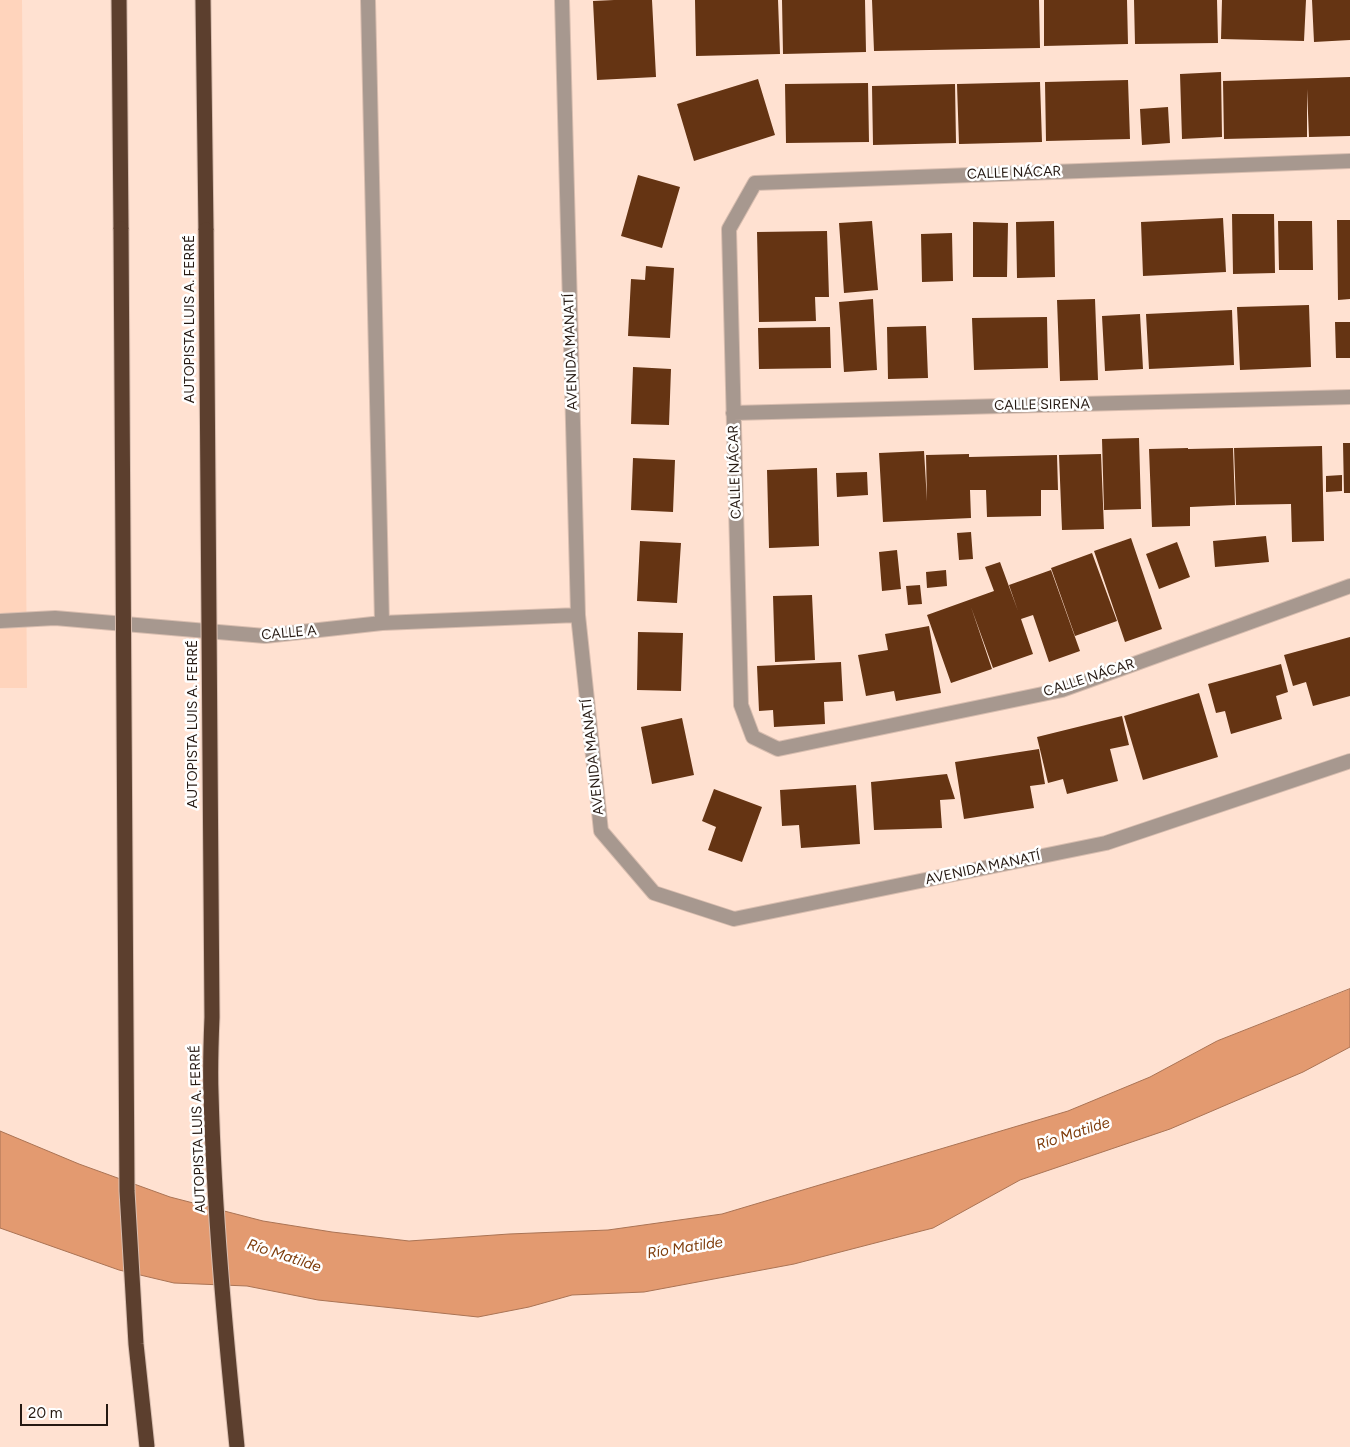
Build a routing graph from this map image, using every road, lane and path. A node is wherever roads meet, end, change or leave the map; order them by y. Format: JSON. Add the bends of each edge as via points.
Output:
{"nodes":[{"id":1,"x":118,"y":0,"type":"edge"},
{"id":2,"x":203,"y":0,"type":"edge"},
{"id":3,"x":368,"y":0,"type":"edge"},
{"id":4,"x":562,"y":0,"type":"edge"},
{"id":5,"x":1350,"y":160,"type":"edge"},
{"id":6,"x":1350,"y":397,"type":"edge"},
{"id":7,"x":733,"y":413,"type":"junction"},
{"id":8,"x":1350,"y":586,"type":"edge"},
{"id":9,"x":578,"y":615,"type":"junction"},
{"id":10,"x":0,"y":621,"type":"edge"},
{"id":11,"x":382,"y":624,"type":"junction"},
{"id":12,"x":1350,"y":761,"type":"edge"},
{"id":13,"x":147,"y":1447,"type":"edge"},
{"id":14,"x":237,"y":1447,"type":"edge"}],
"edges":[{"from":1,"to":13,"type":"highway","bridge":true,"via":[[127,1192],[136,1344]]},
{"from":2,"to":14,"type":"highway","name":"AUTOPISTA LUIS A. FERRÉ","bridge":true,"via":[[210,1092],[225,1326]]},
{"from":3,"to":11,"type":"street"},
{"from":4,"to":9,"type":"street","name":"AVENIDA MANATÍ"},
{"from":5,"to":7,"type":"street","name":"CALLE NÁCAR","via":[[755,183],[729,228]]},
{"from":6,"to":7,"type":"street","name":"CALLE SIRENA"},
{"from":7,"to":8,"type":"street","name":"CALLE NÁCAR","via":[[741,705],[753,737],[778,749],[1062,690]]},
{"from":9,"to":11,"type":"street","name":"CALLE A"},
{"from":9,"to":12,"type":"street","name":"AVENIDA MANATÍ","via":[[601,831],[654,893],[734,919],[1106,843]]},
{"from":10,"to":11,"type":"street","name":"CALLE A","via":[[55,618],[265,636]]}]}
